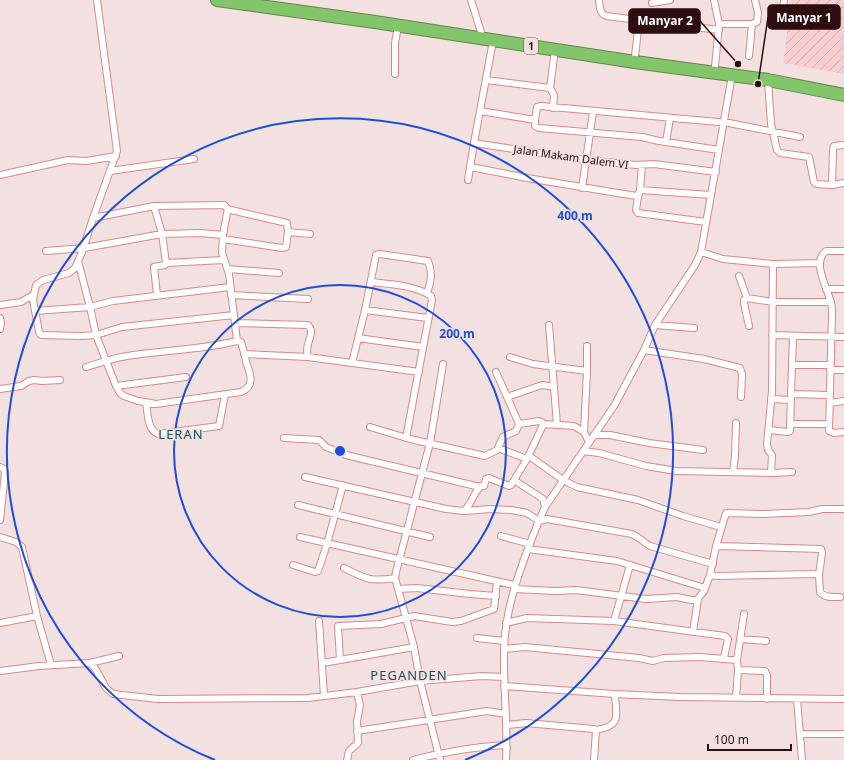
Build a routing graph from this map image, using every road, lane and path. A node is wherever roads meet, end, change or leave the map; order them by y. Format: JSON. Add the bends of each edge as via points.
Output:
{"nodes":[{"id":1,"x":97,"y":0,"type":"edge"},
{"id":2,"x":217,"y":0,"type":"edge"},
{"id":3,"x":255,"y":0,"type":"edge"},
{"id":4,"x":471,"y":0,"type":"edge"},
{"id":5,"x":599,"y":0,"type":"edge"},
{"id":6,"x":670,"y":0,"type":"edge"},
{"id":7,"x":714,"y":0,"type":"edge"},
{"id":8,"x":755,"y":0,"type":"edge"},
{"id":9,"x":784,"y":0,"type":"edge"},
{"id":10,"x":652,"y":3,"type":"dead end"},
{"id":11,"x":783,"y":9,"type":"dead end"},
{"id":12,"x":639,"y":21,"type":"junction"},
{"id":13,"x":399,"y":23,"type":"junction"},
{"id":14,"x":752,"y":24,"type":"junction"},
{"id":15,"x":719,"y":27,"type":"junction"},
{"id":16,"x":481,"y":32,"type":"junction"},
{"id":17,"x":493,"y":41,"type":"junction"},
{"id":18,"x":555,"y":50,"type":"junction"},
{"id":19,"x":636,"y":51,"type":"junction"},
{"id":20,"x":749,"y":56,"type":"dead end"},
{"id":21,"x":716,"y":62,"type":"junction"},
{"id":22,"x":395,"y":74,"type":"dead end"},
{"id":23,"x":732,"y":74,"type":"junction"},
{"id":24,"x":486,"y":80,"type":"junction"},
{"id":25,"x":768,"y":80,"type":"junction"},
{"id":26,"x":550,"y":88,"type":"junction"},
{"id":27,"x":844,"y":88,"type":"edge"},
{"id":28,"x":844,"y":95,"type":"edge"},
{"id":29,"x":553,"y":108,"type":"junction"},
{"id":30,"x":480,"y":111,"type":"junction"},
{"id":31,"x":592,"y":112,"type":"junction"},
{"id":32,"x":670,"y":118,"type":"junction"},
{"id":33,"x":534,"y":120,"type":"junction"},
{"id":34,"x":723,"y":123,"type":"junction"},
{"id":35,"x":772,"y":132,"type":"junction"},
{"id":36,"x":589,"y":133,"type":"junction"},
{"id":37,"x":800,"y":137,"type":"dead end"},
{"id":38,"x":666,"y":142,"type":"junction"},
{"id":39,"x":474,"y":143,"type":"junction"},
{"id":40,"x":844,"y":145,"type":"edge"},
{"id":41,"x":719,"y":150,"type":"junction"},
{"id":42,"x":116,"y":156,"type":"junction"},
{"id":43,"x":194,"y":159,"type":"dead end"},
{"id":44,"x":585,"y":160,"type":"junction"},
{"id":45,"x":642,"y":165,"type":"junction"},
{"id":46,"x":471,"y":167,"type":"junction"},
{"id":47,"x":110,"y":171,"type":"junction"},
{"id":48,"x":716,"y":172,"type":"junction"},
{"id":49,"x":0,"y":175,"type":"edge"},
{"id":50,"x":468,"y":180,"type":"dead end"},
{"id":51,"x":844,"y":183,"type":"edge"},
{"id":52,"x":832,"y":185,"type":"junction"},
{"id":53,"x":582,"y":188,"type":"junction"},
{"id":54,"x":639,"y":193,"type":"junction"},
{"id":55,"x":711,"y":195,"type":"junction"},
{"id":56,"x":154,"y":206,"type":"junction"},
{"id":57,"x":229,"y":210,"type":"junction"},
{"id":58,"x":93,"y":218,"type":"junction"},
{"id":59,"x":706,"y":222,"type":"junction"},
{"id":60,"x":288,"y":232,"type":"junction"},
{"id":61,"x":162,"y":234,"type":"junction"},
{"id":62,"x":310,"y":234,"type":"dead end"},
{"id":63,"x":223,"y":237,"type":"junction"},
{"id":64,"x":84,"y":248,"type":"junction"},
{"id":65,"x":46,"y":251,"type":"dead end"},
{"id":66,"x":844,"y":251,"type":"edge"},
{"id":67,"x":701,"y":252,"type":"junction"},
{"id":68,"x":223,"y":260,"type":"junction"},
{"id":69,"x":78,"y":261,"type":"junction"},
{"id":70,"x":166,"y":263,"type":"junction"},
{"id":71,"x":820,"y":263,"type":"junction"},
{"id":72,"x":773,"y":264,"type":"junction"},
{"id":73,"x":228,"y":269,"type":"junction"},
{"id":74,"x":279,"y":273,"type":"dead end"},
{"id":75,"x":739,"y":276,"type":"dead end"},
{"id":76,"x":371,"y":282,"type":"junction"},
{"id":77,"x":230,"y":287,"type":"junction"},
{"id":78,"x":826,"y":289,"type":"junction"},
{"id":79,"x":844,"y":289,"type":"edge"},
{"id":80,"x":427,"y":293,"type":"junction"},
{"id":81,"x":33,"y":295,"type":"junction"},
{"id":82,"x":157,"y":295,"type":"junction"},
{"id":83,"x":231,"y":295,"type":"junction"},
{"id":84,"x":747,"y":298,"type":"junction"},
{"id":85,"x":308,"y":299,"type":"dead end"},
{"id":86,"x":773,"y":302,"type":"junction"},
{"id":87,"x":831,"y":302,"type":"junction"},
{"id":88,"x":0,"y":305,"type":"edge"},
{"id":89,"x":90,"y":307,"type":"junction"},
{"id":90,"x":365,"y":310,"type":"junction"},
{"id":91,"x":35,"y":311,"type":"junction"},
{"id":92,"x":234,"y":315,"type":"junction"},
{"id":93,"x":0,"y":318,"type":"edge"},
{"id":94,"x":428,"y":318,"type":"junction"},
{"id":95,"x":235,"y":323,"type":"junction"},
{"id":96,"x":549,"y":325,"type":"dead end"},
{"id":97,"x":655,"y":325,"type":"junction"},
{"id":98,"x":749,"y":326,"type":"dead end"},
{"id":99,"x":694,"y":328,"type":"dead end"},
{"id":100,"x":0,"y":329,"type":"edge"},
{"id":101,"x":96,"y":335,"type":"junction"},
{"id":102,"x":772,"y":335,"type":"junction"},
{"id":103,"x":793,"y":336,"type":"junction"},
{"id":104,"x":831,"y":337,"type":"junction"},
{"id":105,"x":844,"y":337,"type":"edge"},
{"id":106,"x":358,"y":338,"type":"junction"},
{"id":107,"x":237,"y":341,"type":"junction"},
{"id":108,"x":587,"y":346,"type":"dead end"},
{"id":109,"x":423,"y":347,"type":"junction"},
{"id":110,"x":644,"y":350,"type":"junction"},
{"id":111,"x":244,"y":354,"type":"junction"},
{"id":112,"x":308,"y":357,"type":"junction"},
{"id":113,"x":510,"y":357,"type":"dead end"},
{"id":114,"x":106,"y":360,"type":"junction"},
{"id":115,"x":352,"y":363,"type":"junction"},
{"id":116,"x":443,"y":364,"type":"dead end"},
{"id":117,"x":793,"y":365,"type":"junction"},
{"id":118,"x":86,"y":367,"type":"dead end"},
{"id":119,"x":552,"y":367,"type":"junction"},
{"id":120,"x":830,"y":368,"type":"junction"},
{"id":121,"x":844,"y":370,"type":"edge"},
{"id":122,"x":587,"y":371,"type":"junction"},
{"id":123,"x":419,"y":372,"type":"junction"},
{"id":124,"x":496,"y":372,"type":"dead end"},
{"id":125,"x":186,"y":377,"type":"dead end"},
{"id":126,"x":60,"y":380,"type":"dead end"},
{"id":127,"x":116,"y":386,"type":"junction"},
{"id":128,"x":554,"y":387,"type":"junction"},
{"id":129,"x":0,"y":389,"type":"edge"},
{"id":130,"x":225,"y":395,"type":"junction"},
{"id":131,"x":830,"y":395,"type":"junction"},
{"id":132,"x":507,"y":397,"type":"junction"},
{"id":133,"x":741,"y":397,"type":"dead end"},
{"id":134,"x":791,"y":397,"type":"junction"},
{"id":135,"x":771,"y":399,"type":"junction"},
{"id":136,"x":844,"y":401,"type":"edge"},
{"id":137,"x":146,"y":403,"type":"junction"},
{"id":138,"x":830,"y":403,"type":"junction"},
{"id":139,"x":736,"y":423,"type":"dead end"},
{"id":140,"x":518,"y":424,"type":"junction"},
{"id":141,"x":543,"y":424,"type":"junction"},
{"id":142,"x":790,"y":424,"type":"junction"},
{"id":143,"x":829,"y":424,"type":"junction"},
{"id":144,"x":557,"y":425,"type":"junction"},
{"id":145,"x":370,"y":427,"type":"dead end"},
{"id":146,"x":769,"y":430,"type":"junction"},
{"id":147,"x":584,"y":432,"type":"junction"},
{"id":148,"x":844,"y":432,"type":"edge"},
{"id":149,"x":594,"y":435,"type":"junction"},
{"id":150,"x":284,"y":438,"type":"dead end"},
{"id":151,"x":406,"y":438,"type":"junction"},
{"id":152,"x":589,"y":442,"type":"junction"},
{"id":153,"x":430,"y":443,"type":"junction"},
{"id":154,"x":498,"y":448,"type":"junction"},
{"id":155,"x":703,"y":450,"type":"dead end"},
{"id":156,"x":583,"y":451,"type":"junction"},
{"id":157,"x":528,"y":457,"type":"junction"},
{"id":158,"x":0,"y":467,"type":"edge"},
{"id":159,"x":733,"y":472,"type":"junction"},
{"id":160,"x":792,"y":472,"type":"dead end"},
{"id":161,"x":423,"y":473,"type":"junction"},
{"id":162,"x":771,"y":473,"type":"junction"},
{"id":163,"x":305,"y":477,"type":"dead end"},
{"id":164,"x":514,"y":480,"type":"junction"},
{"id":165,"x":563,"y":480,"type":"junction"},
{"id":166,"x":343,"y":485,"type":"junction"},
{"id":167,"x":480,"y":487,"type":"junction"},
{"id":168,"x":415,"y":502,"type":"junction"},
{"id":169,"x":298,"y":505,"type":"dead end"},
{"id":170,"x":545,"y":507,"type":"junction"},
{"id":171,"x":844,"y":509,"type":"edge"},
{"id":172,"x":464,"y":510,"type":"junction"},
{"id":173,"x":335,"y":514,"type":"junction"},
{"id":174,"x":0,"y":520,"type":"edge"},
{"id":175,"x":538,"y":521,"type":"junction"},
{"id":176,"x":721,"y":528,"type":"junction"},
{"id":177,"x":407,"y":530,"type":"junction"},
{"id":178,"x":501,"y":536,"type":"dead end"},
{"id":179,"x":300,"y":537,"type":"dead end"},
{"id":180,"x":430,"y":537,"type":"dead end"},
{"id":181,"x":0,"y":538,"type":"edge"},
{"id":182,"x":328,"y":544,"type":"junction"},
{"id":183,"x":529,"y":546,"type":"junction"},
{"id":184,"x":716,"y":546,"type":"junction"},
{"id":185,"x":400,"y":559,"type":"junction"},
{"id":186,"x":712,"y":564,"type":"junction"},
{"id":187,"x":293,"y":565,"type":"dead end"},
{"id":188,"x":630,"y":565,"type":"junction"},
{"id":189,"x":344,"y":568,"type":"dead end"},
{"id":190,"x":710,"y":575,"type":"junction"},
{"id":191,"x":819,"y":575,"type":"junction"},
{"id":192,"x":395,"y":578,"type":"junction"},
{"id":193,"x":497,"y":580,"type":"junction"},
{"id":194,"x":514,"y":587,"type":"junction"},
{"id":195,"x":705,"y":588,"type":"junction"},
{"id":196,"x":398,"y":589,"type":"junction"},
{"id":197,"x":621,"y":595,"type":"junction"},
{"id":198,"x":496,"y":596,"type":"junction"},
{"id":199,"x":840,"y":597,"type":"dead end"},
{"id":200,"x":698,"y":599,"type":"junction"},
{"id":201,"x":744,"y":614,"type":"dead end"},
{"id":202,"x":37,"y":616,"type":"junction"},
{"id":203,"x":405,"y":618,"type":"junction"},
{"id":204,"x":319,"y":621,"type":"dead end"},
{"id":205,"x":614,"y":621,"type":"junction"},
{"id":206,"x":0,"y":623,"type":"edge"},
{"id":207,"x":506,"y":623,"type":"junction"},
{"id":208,"x":693,"y":632,"type":"junction"},
{"id":209,"x":477,"y":638,"type":"dead end"},
{"id":210,"x":740,"y":638,"type":"junction"},
{"id":211,"x":504,"y":641,"type":"junction"},
{"id":212,"x":766,"y":641,"type":"dead end"},
{"id":213,"x":414,"y":647,"type":"junction"},
{"id":214,"x":504,"y":649,"type":"junction"},
{"id":215,"x":119,"y":656,"type":"dead end"},
{"id":216,"x":724,"y":658,"type":"junction"},
{"id":217,"x":340,"y":660,"type":"junction"},
{"id":218,"x":737,"y":660,"type":"junction"},
{"id":219,"x":90,"y":663,"type":"junction"},
{"id":220,"x":322,"y":663,"type":"junction"},
{"id":221,"x":51,"y":665,"type":"junction"},
{"id":222,"x":738,"y":670,"type":"junction"},
{"id":223,"x":0,"y":671,"type":"edge"},
{"id":224,"x":504,"y":677,"type":"junction"},
{"id":225,"x":420,"y":681,"type":"junction"},
{"id":226,"x":504,"y":686,"type":"junction"},
{"id":227,"x":357,"y":692,"type":"junction"},
{"id":228,"x":615,"y":694,"type":"junction"},
{"id":229,"x":324,"y":696,"type":"junction"},
{"id":230,"x":736,"y":698,"type":"junction"},
{"id":231,"x":767,"y":699,"type":"junction"},
{"id":232,"x":797,"y":699,"type":"junction"},
{"id":233,"x":844,"y":699,"type":"edge"},
{"id":234,"x":506,"y":714,"type":"junction"},
{"id":235,"x":430,"y":720,"type":"junction"},
{"id":236,"x":507,"y":725,"type":"junction"},
{"id":237,"x":596,"y":730,"type":"junction"},
{"id":238,"x":357,"y":731,"type":"junction"},
{"id":239,"x":801,"y":734,"type":"junction"},
{"id":240,"x":844,"y":734,"type":"edge"},
{"id":241,"x":507,"y":748,"type":"junction"},
{"id":242,"x":439,"y":757,"type":"edge"},
{"id":243,"x":347,"y":760,"type":"edge"},
{"id":244,"x":413,"y":760,"type":"edge"},
{"id":245,"x":506,"y":760,"type":"edge"},
{"id":246,"x":594,"y":760,"type":"edge"},
{"id":247,"x":802,"y":760,"type":"edge"}],
"edges":[{"from":1,"to":42,"type":"street","via":[[117,142]]},
{"from":2,"to":13,"type":"highway","number":"1"},
{"from":3,"to":13,"type":"highway","number":"1"},
{"from":4,"to":16,"type":"street"},
{"from":5,"to":12,"type":"street","via":[[603,15]]},
{"from":6,"to":10,"type":"street"},
{"from":7,"to":15,"type":"street"},
{"from":8,"to":14,"type":"street","via":[[758,20]]},
{"from":9,"to":11,"type":"street"},
{"from":12,"to":15,"type":"street"},
{"from":12,"to":19,"type":"street"},
{"from":13,"to":16,"type":"highway","number":"1"},
{"from":13,"to":17,"type":"highway","number":"1"},
{"from":13,"to":22,"type":"street","via":[[395,43]]},
{"from":14,"to":15,"type":"street"},
{"from":14,"to":20,"type":"street"},
{"from":15,"to":21,"type":"street"},
{"from":16,"to":19,"type":"highway","number":"1"},
{"from":17,"to":18,"type":"highway","number":"1"},
{"from":17,"to":24,"type":"street"},
{"from":18,"to":23,"type":"highway","number":"1"},
{"from":18,"to":26,"type":"street"},
{"from":19,"to":21,"type":"highway","number":"1"},
{"from":21,"to":27,"type":"highway","number":"1"},
{"from":23,"to":25,"type":"highway","number":"1"},
{"from":23,"to":34,"type":"street"},
{"from":24,"to":26,"type":"street"},
{"from":24,"to":30,"type":"street"},
{"from":25,"to":28,"type":"highway","number":"1"},
{"from":25,"to":35,"type":"street"},
{"from":26,"to":29,"type":"street","via":[[554,95]]},
{"from":29,"to":31,"type":"street"},
{"from":29,"to":33,"type":"street","via":[[538,106]]},
{"from":30,"to":33,"type":"street"},
{"from":30,"to":39,"type":"street"},
{"from":31,"to":32,"type":"street"},
{"from":31,"to":36,"type":"street"},
{"from":32,"to":34,"type":"street"},
{"from":32,"to":38,"type":"street"},
{"from":33,"to":36,"type":"street","via":[[535,127]]},
{"from":34,"to":35,"type":"street"},
{"from":34,"to":41,"type":"street"},
{"from":35,"to":37,"type":"street"},
{"from":35,"to":52,"type":"street","via":[[776,150],[780,153],[809,157],[814,183]]},
{"from":36,"to":38,"type":"street","via":[[635,136]]},
{"from":36,"to":44,"type":"street"},
{"from":38,"to":41,"type":"street"},
{"from":39,"to":44,"type":"street","name":"Jalan Makam Dalem VI"},
{"from":39,"to":46,"type":"street"},
{"from":40,"to":52,"type":"street","via":[[836,145],[833,148]]},
{"from":41,"to":48,"type":"street"},
{"from":42,"to":47,"type":"street"},
{"from":42,"to":49,"type":"street","via":[[87,161],[68,160]]},
{"from":43,"to":47,"type":"street"},
{"from":44,"to":45,"type":"street","name":"Jalan Makam Dalem VI"},
{"from":44,"to":53,"type":"street"},
{"from":45,"to":48,"type":"street","name":"Jalan Makam Dalem VI","via":[[654,164]]},
{"from":45,"to":54,"type":"street"},
{"from":46,"to":50,"type":"street"},
{"from":46,"to":53,"type":"street"},
{"from":47,"to":58,"type":"street"},
{"from":48,"to":55,"type":"street"},
{"from":51,"to":52,"type":"street"},
{"from":53,"to":54,"type":"street"},
{"from":54,"to":55,"type":"street"},
{"from":54,"to":59,"type":"street","via":[[636,210],[638,213]]},
{"from":55,"to":59,"type":"street"},
{"from":56,"to":57,"type":"street","via":[[224,204]]},
{"from":56,"to":58,"type":"street"},
{"from":56,"to":61,"type":"street"},
{"from":57,"to":60,"type":"street","via":[[287,223]]},
{"from":57,"to":63,"type":"street"},
{"from":58,"to":64,"type":"street"},
{"from":59,"to":67,"type":"street"},
{"from":60,"to":62,"type":"street"},
{"from":60,"to":63,"type":"street","via":[[286,247],[282,248]]},
{"from":61,"to":63,"type":"street","via":[[200,233]]},
{"from":61,"to":64,"type":"street"},
{"from":61,"to":70,"type":"street"},
{"from":63,"to":68,"type":"street"},
{"from":64,"to":65,"type":"street"},
{"from":64,"to":69,"type":"street"},
{"from":66,"to":71,"type":"street","via":[[826,251]]},
{"from":67,"to":72,"type":"street","via":[[723,259]]},
{"from":67,"to":97,"type":"street"},
{"from":68,"to":70,"type":"street"},
{"from":68,"to":73,"type":"street"},
{"from":69,"to":81,"type":"street","via":[[69,273],[39,282]]},
{"from":69,"to":89,"type":"street"},
{"from":70,"to":82,"type":"street","via":[[154,267]]},
{"from":71,"to":72,"type":"street"},
{"from":71,"to":78,"type":"street"},
{"from":72,"to":86,"type":"street"},
{"from":73,"to":74,"type":"street"},
{"from":73,"to":77,"type":"street"},
{"from":75,"to":84,"type":"street"},
{"from":76,"to":80,"type":"street","via":[[406,286]]},
{"from":76,"to":80,"type":"street","via":[[377,254],[427,260],[432,278]]},
{"from":76,"to":90,"type":"street"},
{"from":77,"to":82,"type":"street"},
{"from":77,"to":83,"type":"street"},
{"from":78,"to":79,"type":"street"},
{"from":78,"to":87,"type":"street"},
{"from":80,"to":94,"type":"street","via":[[432,300]]},
{"from":81,"to":88,"type":"street","via":[[21,302]]},
{"from":81,"to":91,"type":"street"},
{"from":82,"to":89,"type":"street"},
{"from":83,"to":85,"type":"street"},
{"from":83,"to":92,"type":"street"},
{"from":84,"to":86,"type":"street"},
{"from":84,"to":98,"type":"street","via":[[744,303]]},
{"from":86,"to":87,"type":"street"},
{"from":86,"to":102,"type":"street"},
{"from":87,"to":104,"type":"street"},
{"from":89,"to":91,"type":"street"},
{"from":89,"to":101,"type":"street"},
{"from":90,"to":94,"type":"street"},
{"from":90,"to":106,"type":"street"},
{"from":91,"to":101,"type":"street","via":[[41,335]]},
{"from":92,"to":95,"type":"street"},
{"from":92,"to":101,"type":"street","via":[[122,327]]},
{"from":93,"to":100,"type":"street"},
{"from":94,"to":109,"type":"street"},
{"from":95,"to":107,"type":"street"},
{"from":95,"to":112,"type":"street","via":[[308,325],[312,332],[306,348]]},
{"from":96,"to":119,"type":"street"},
{"from":97,"to":99,"type":"street"},
{"from":97,"to":110,"type":"street"},
{"from":101,"to":114,"type":"street"},
{"from":102,"to":103,"type":"street"},
{"from":102,"to":135,"type":"street"},
{"from":103,"to":104,"type":"street"},
{"from":103,"to":117,"type":"street"},
{"from":104,"to":105,"type":"street"},
{"from":104,"to":120,"type":"street"},
{"from":106,"to":109,"type":"street"},
{"from":106,"to":115,"type":"street"},
{"from":107,"to":111,"type":"street","via":[[242,344]]},
{"from":107,"to":114,"type":"street"},
{"from":108,"to":122,"type":"street"},
{"from":109,"to":123,"type":"street"},
{"from":110,"to":133,"type":"street","via":[[704,359],[740,368]]},
{"from":110,"to":149,"type":"street","via":[[614,406]]},
{"from":111,"to":112,"type":"street"},
{"from":111,"to":130,"type":"street","via":[[251,376],[250,386],[245,391]]},
{"from":112,"to":115,"type":"street"},
{"from":113,"to":119,"type":"street"},
{"from":114,"to":118,"type":"street"},
{"from":114,"to":127,"type":"street"},
{"from":115,"to":123,"type":"street"},
{"from":116,"to":153,"type":"street"},
{"from":117,"to":120,"type":"street"},
{"from":117,"to":134,"type":"street"},
{"from":119,"to":122,"type":"street"},
{"from":119,"to":128,"type":"street"},
{"from":120,"to":121,"type":"street"},
{"from":120,"to":131,"type":"street"},
{"from":122,"to":147,"type":"street"},
{"from":123,"to":151,"type":"street"},
{"from":124,"to":132,"type":"street"},
{"from":125,"to":127,"type":"street"},
{"from":126,"to":129,"type":"street","via":[[34,380],[21,386]]},
{"from":127,"to":137,"type":"street","via":[[124,396]]},
{"from":128,"to":132,"type":"street","via":[[542,385]]},
{"from":128,"to":144,"type":"street"},
{"from":130,"to":137,"type":"street","via":[[156,404]]},
{"from":130,"to":137,"type":"street","via":[[219,426],[158,434],[150,428]]},
{"from":131,"to":134,"type":"street"},
{"from":131,"to":138,"type":"street"},
{"from":132,"to":140,"type":"street"},
{"from":134,"to":135,"type":"street"},
{"from":134,"to":142,"type":"street"},
{"from":135,"to":146,"type":"street"},
{"from":136,"to":138,"type":"street"},
{"from":138,"to":143,"type":"street"},
{"from":139,"to":159,"type":"street"},
{"from":140,"to":141,"type":"street","via":[[539,421]]},
{"from":140,"to":154,"type":"street","via":[[516,431],[503,437]]},
{"from":141,"to":144,"type":"street"},
{"from":141,"to":157,"type":"street"},
{"from":142,"to":143,"type":"street"},
{"from":142,"to":146,"type":"street","via":[[789,432]]},
{"from":143,"to":148,"type":"street","via":[[830,432]]},
{"from":144,"to":147,"type":"street","via":[[570,424]]},
{"from":145,"to":151,"type":"street"},
{"from":146,"to":162,"type":"street","via":[[767,444],[772,455]]},
{"from":147,"to":152,"type":"street"},
{"from":149,"to":152,"type":"street"},
{"from":149,"to":155,"type":"street","via":[[610,435]]},
{"from":150,"to":161,"type":"street","via":[[319,440],[330,450]]},
{"from":151,"to":153,"type":"street"},
{"from":152,"to":156,"type":"street"},
{"from":153,"to":154,"type":"street","via":[[485,456]]},
{"from":153,"to":161,"type":"street"},
{"from":154,"to":157,"type":"street"},
{"from":156,"to":159,"type":"street","via":[[676,471]]},
{"from":156,"to":165,"type":"street"},
{"from":157,"to":164,"type":"street"},
{"from":157,"to":165,"type":"street"},
{"from":158,"to":174,"type":"street","via":[[5,473]]},
{"from":159,"to":162,"type":"street"},
{"from":160,"to":162,"type":"street"},
{"from":161,"to":167,"type":"street"},
{"from":161,"to":168,"type":"street"},
{"from":163,"to":166,"type":"street"},
{"from":164,"to":167,"type":"street","via":[[509,486],[487,478],[484,486]]},
{"from":164,"to":170,"type":"street","via":[[543,499]]},
{"from":165,"to":170,"type":"street"},
{"from":165,"to":176,"type":"street","via":[[577,487],[638,500]]},
{"from":166,"to":168,"type":"street"},
{"from":166,"to":173,"type":"street"},
{"from":167,"to":172,"type":"street","via":[[470,505]]},
{"from":168,"to":172,"type":"street"},
{"from":168,"to":177,"type":"street"},
{"from":169,"to":173,"type":"street"},
{"from":170,"to":175,"type":"street"},
{"from":171,"to":176,"type":"street","via":[[763,514],[727,513]]},
{"from":172,"to":175,"type":"street","via":[[511,510],[527,513]]},
{"from":173,"to":177,"type":"street"},
{"from":173,"to":182,"type":"street"},
{"from":175,"to":183,"type":"street"},
{"from":175,"to":186,"type":"street","via":[[547,519],[632,534],[650,546]]},
{"from":176,"to":184,"type":"street"},
{"from":177,"to":180,"type":"street"},
{"from":177,"to":185,"type":"street"},
{"from":178,"to":183,"type":"street"},
{"from":179,"to":182,"type":"street"},
{"from":181,"to":202,"type":"street","via":[[16,542],[22,547]]},
{"from":182,"to":185,"type":"street"},
{"from":182,"to":187,"type":"street","via":[[317,572]]},
{"from":183,"to":188,"type":"street"},
{"from":183,"to":194,"type":"street"},
{"from":184,"to":186,"type":"street"},
{"from":184,"to":191,"type":"street","via":[[821,549]]},
{"from":185,"to":192,"type":"street"},
{"from":185,"to":193,"type":"street"},
{"from":186,"to":190,"type":"street"},
{"from":188,"to":195,"type":"street"},
{"from":188,"to":197,"type":"street"},
{"from":189,"to":192,"type":"street","via":[[368,580]]},
{"from":190,"to":191,"type":"street"},
{"from":190,"to":195,"type":"street"},
{"from":191,"to":199,"type":"street","via":[[821,594]]},
{"from":192,"to":196,"type":"street"},
{"from":193,"to":194,"type":"street"},
{"from":193,"to":198,"type":"street"},
{"from":194,"to":197,"type":"street"},
{"from":194,"to":207,"type":"street"},
{"from":195,"to":200,"type":"street"},
{"from":196,"to":198,"type":"street","via":[[417,588]]},
{"from":196,"to":203,"type":"street"},
{"from":197,"to":200,"type":"street","via":[[652,599]]},
{"from":197,"to":205,"type":"street"},
{"from":198,"to":203,"type":"street","via":[[494,609],[461,621],[416,616]]},
{"from":200,"to":208,"type":"street"},
{"from":201,"to":210,"type":"street"},
{"from":202,"to":206,"type":"street"},
{"from":202,"to":221,"type":"street"},
{"from":203,"to":213,"type":"street"},
{"from":203,"to":217,"type":"street","via":[[381,624],[338,625]]},
{"from":204,"to":220,"type":"street"},
{"from":205,"to":207,"type":"street","via":[[527,618]]},
{"from":205,"to":208,"type":"street"},
{"from":207,"to":211,"type":"street"},
{"from":208,"to":216,"type":"street","via":[[728,637]]},
{"from":209,"to":211,"type":"street"},
{"from":210,"to":212,"type":"street"},
{"from":210,"to":218,"type":"street"},
{"from":211,"to":214,"type":"street"},
{"from":213,"to":217,"type":"street"},
{"from":213,"to":225,"type":"street"},
{"from":214,"to":216,"type":"street","via":[[525,647],[653,660]]},
{"from":214,"to":224,"type":"street"},
{"from":215,"to":219,"type":"street"},
{"from":216,"to":218,"type":"street"},
{"from":217,"to":220,"type":"street"},
{"from":218,"to":222,"type":"street"},
{"from":219,"to":221,"type":"street"},
{"from":219,"to":229,"type":"street","via":[[108,691],[116,695],[158,699]]},
{"from":220,"to":229,"type":"street"},
{"from":221,"to":223,"type":"street"},
{"from":222,"to":230,"type":"street"},
{"from":222,"to":231,"type":"street","via":[[765,671]]},
{"from":224,"to":225,"type":"street","via":[[482,676]]},
{"from":224,"to":226,"type":"street"},
{"from":225,"to":227,"type":"street"},
{"from":225,"to":235,"type":"street"},
{"from":226,"to":228,"type":"street"},
{"from":226,"to":234,"type":"street"},
{"from":227,"to":229,"type":"street"},
{"from":227,"to":238,"type":"street","via":[[360,705]]},
{"from":228,"to":230,"type":"street"},
{"from":228,"to":237,"type":"street","via":[[614,723],[606,729]]},
{"from":230,"to":231,"type":"street"},
{"from":231,"to":232,"type":"street"},
{"from":232,"to":233,"type":"street"},
{"from":232,"to":239,"type":"street"},
{"from":234,"to":235,"type":"street","via":[[487,711]]},
{"from":234,"to":236,"type":"street"},
{"from":235,"to":238,"type":"street"},
{"from":235,"to":242,"type":"street"},
{"from":236,"to":237,"type":"street","via":[[526,723]]},
{"from":236,"to":241,"type":"street"},
{"from":237,"to":246,"type":"street"},
{"from":238,"to":243,"type":"street","via":[[358,743],[349,751]]},
{"from":239,"to":240,"type":"street"},
{"from":239,"to":247,"type":"street"},
{"from":241,"to":242,"type":"street","via":[[504,745],[480,746]]},
{"from":241,"to":245,"type":"street"},
{"from":242,"to":244,"type":"street"}]}
